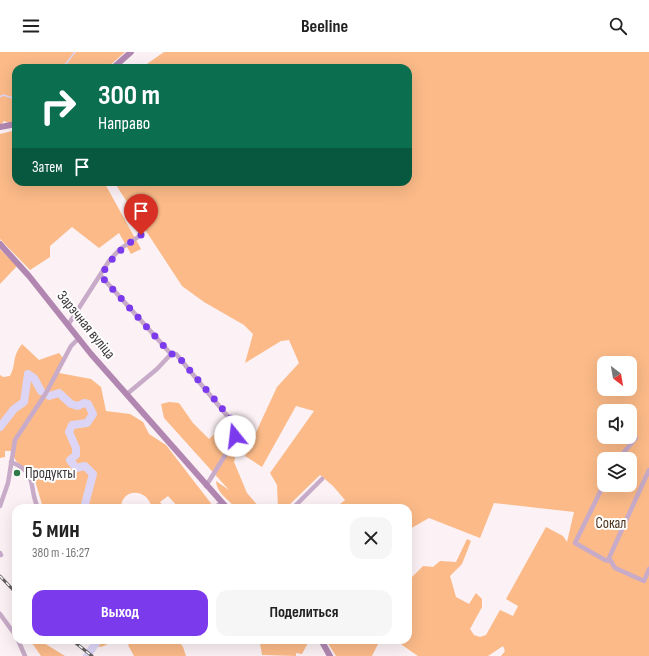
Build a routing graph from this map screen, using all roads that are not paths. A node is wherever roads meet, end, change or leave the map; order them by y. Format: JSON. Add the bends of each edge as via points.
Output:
{"nodes":[{"id":1,"x":131,"y":52,"type":"edge"},
{"id":2,"x":118,"y":64,"type":"edge"},
{"id":3,"x":12,"y":125,"type":"edge"},
{"id":4,"x":0,"y":127,"type":"edge"},
{"id":5,"x":141,"y":235,"type":"dead end"},
{"id":6,"x":0,"y":244,"type":"edge"},
{"id":7,"x":101,"y":276,"type":"junction"},
{"id":8,"x":68,"y":325,"type":"junction"},
{"id":9,"x":78,"y":339,"type":"junction"},
{"id":10,"x":171,"y":354,"type":"junction"},
{"id":11,"x":126,"y":394,"type":"junction"},
{"id":12,"x":631,"y":444,"type":"edge"},
{"id":13,"x":624,"y":452,"type":"edge"},
{"id":14,"x":11,"y":462,"type":"junction"},
{"id":15,"x":649,"y":470,"type":"edge"},
{"id":16,"x":322,"y":480,"type":"dead end"},
{"id":17,"x":206,"y":486,"type":"junction"},
{"id":18,"x":600,"y":492,"type":"edge"},
{"id":19,"x":222,"y":503,"type":"edge"},
{"id":20,"x":36,"y":504,"type":"edge"},
{"id":21,"x":297,"y":504,"type":"edge"},
{"id":22,"x":0,"y":506,"type":"edge"},
{"id":23,"x":610,"y":560,"type":"junction"},
{"id":24,"x":649,"y":569,"type":"edge"},
{"id":25,"x":0,"y":614,"type":"edge"},
{"id":26,"x":12,"y":630,"type":"edge"},
{"id":27,"x":20,"y":644,"type":"edge"},
{"id":28,"x":323,"y":644,"type":"edge"},
{"id":29,"x":25,"y":656,"type":"edge"},
{"id":30,"x":330,"y":656,"type":"edge"}],
"edges":[{"from":1,"to":2,"type":"street"},
{"from":3,"to":4,"type":"street"},
{"from":5,"to":7,"type":"street","via":[[120,249],[109,261]]},
{"from":6,"to":8,"type":"street","name":"Зарэчная вуліца","via":[[12,255]]},
{"from":7,"to":8,"type":"street"},
{"from":7,"to":10,"type":"street"},
{"from":8,"to":9,"type":"street","name":"Зарэчная вуліца"},
{"from":9,"to":11,"type":"street","name":"Зарэчная вуліца"},
{"from":9,"to":14,"type":"street","via":[[71,346],[46,393],[15,440]]},
{"from":10,"to":11,"type":"street"},
{"from":10,"to":17,"type":"street","via":[[176,354],[234,424],[235,436],[232,446]]},
{"from":11,"to":17,"type":"street","name":"Зарэчная вуліца"},
{"from":12,"to":13,"type":"street"},
{"from":14,"to":20,"type":"street","via":[[31,478]]},
{"from":14,"to":22,"type":"street","via":[[8,483]]},
{"from":15,"to":23,"type":"street"},
{"from":16,"to":21,"type":"street"},
{"from":17,"to":19,"type":"street","name":"Зарэчная вуліца"},
{"from":18,"to":23,"type":"street","via":[[575,543],[605,560]]},
{"from":23,"to":24,"type":"street","via":[[615,568],[644,581]]},
{"from":25,"to":26,"type":"street"},
{"from":27,"to":29,"type":"street"},
{"from":28,"to":30,"type":"street"}]}
